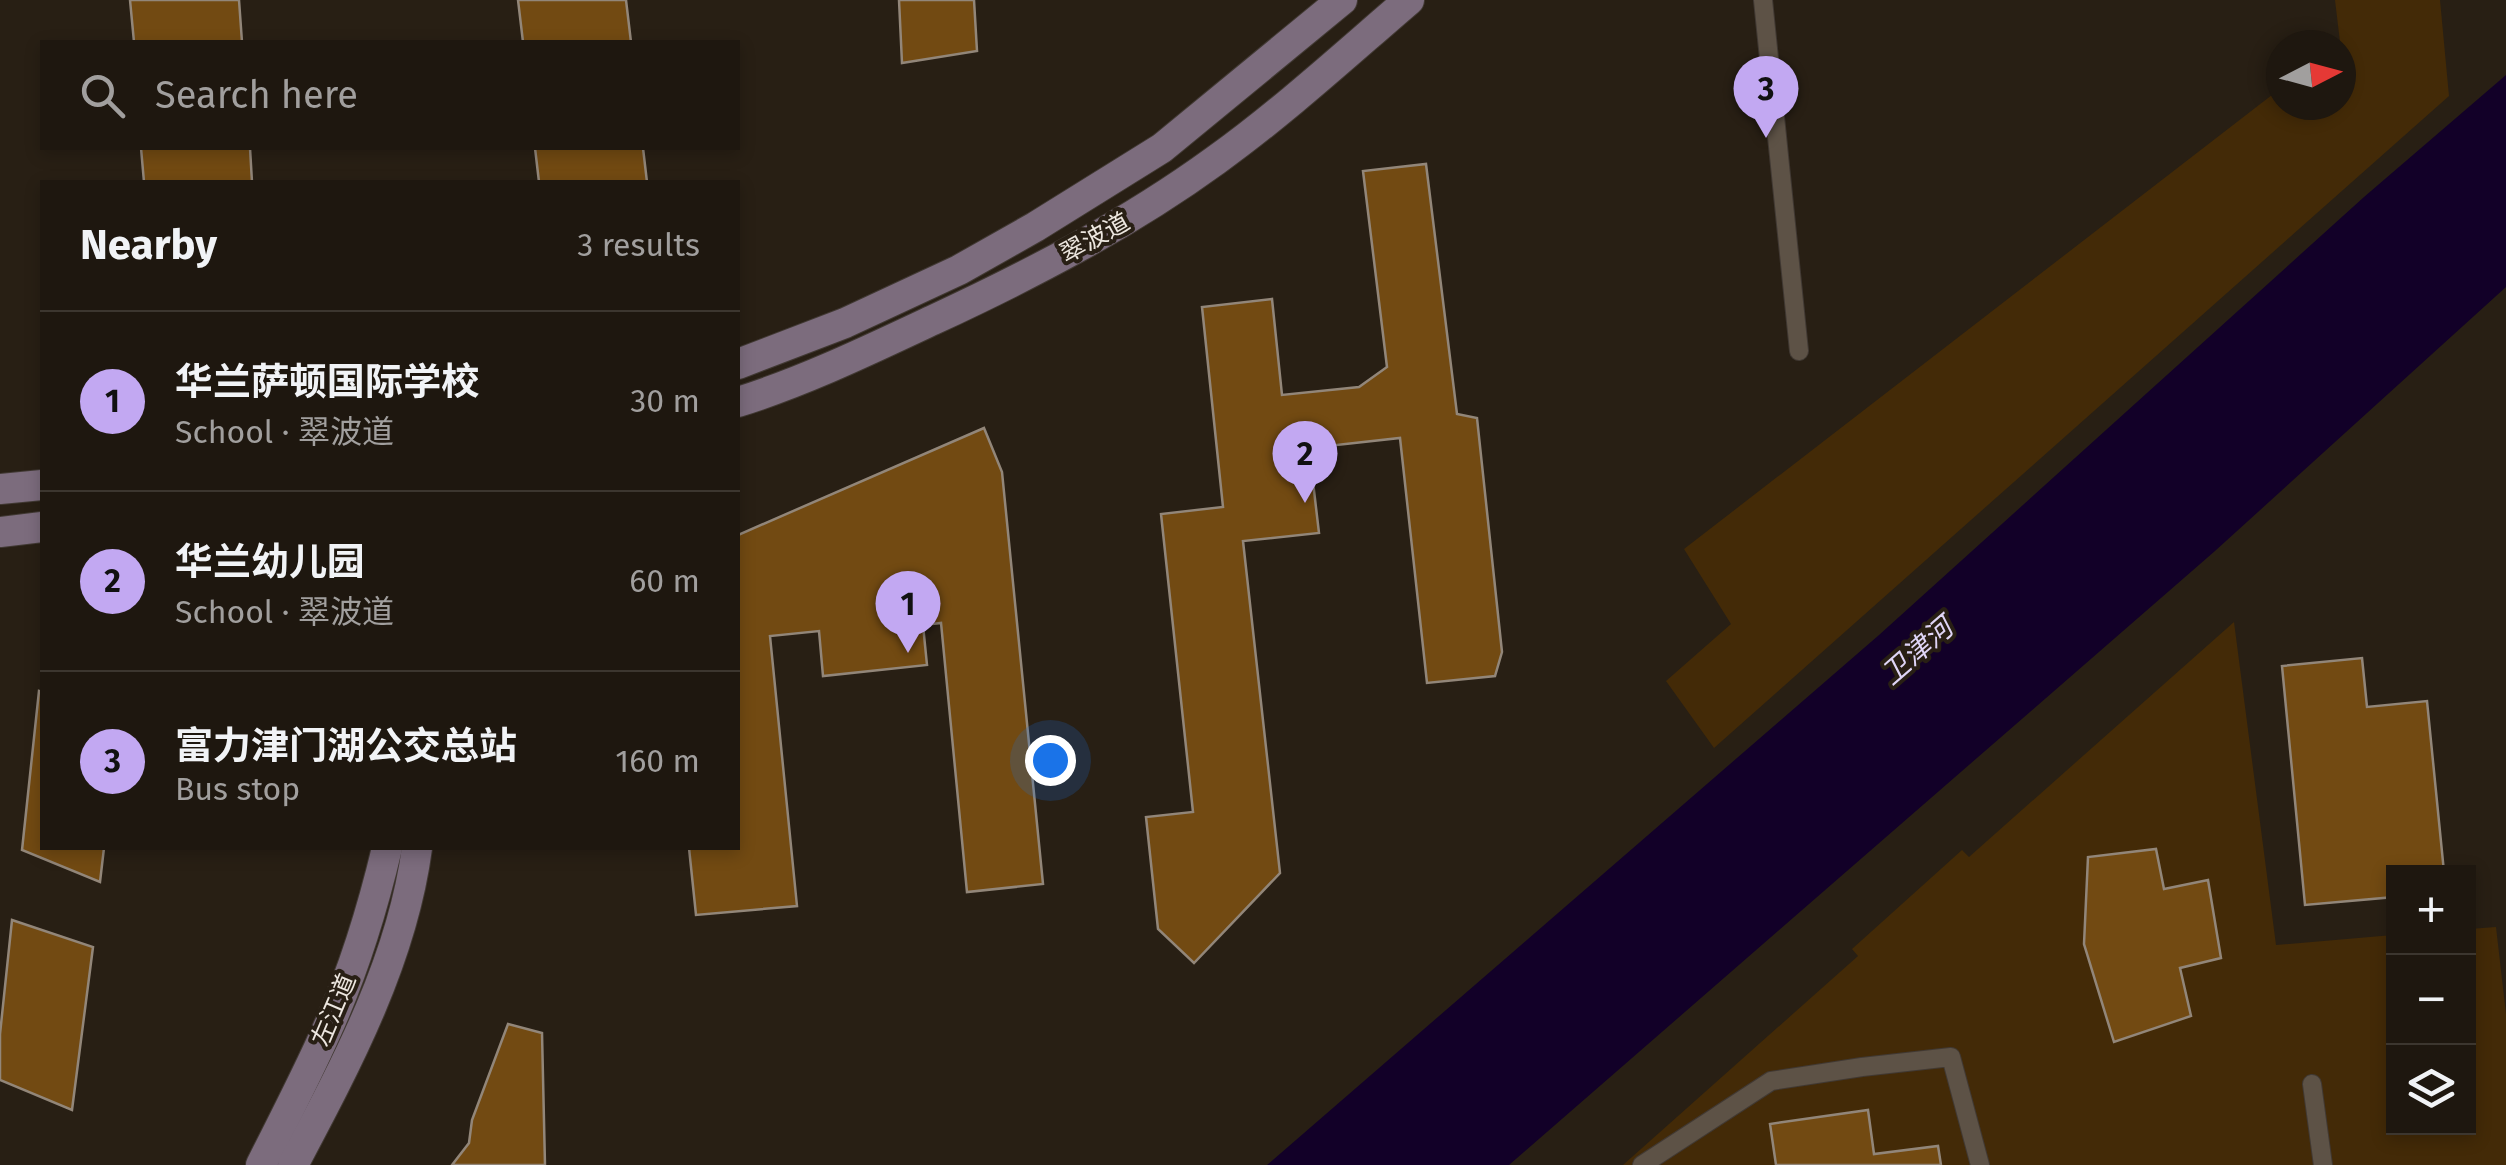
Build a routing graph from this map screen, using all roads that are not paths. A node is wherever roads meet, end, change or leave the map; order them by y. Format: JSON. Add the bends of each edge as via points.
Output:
{"nodes":[{"id":1,"x":1342,"y":0,"type":"edge"},
{"id":2,"x":1408,"y":0,"type":"edge"},
{"id":3,"x":1762,"y":0,"type":"edge"},
{"id":4,"x":1800,"y":350,"type":"dead end"},
{"id":5,"x":740,"y":363,"type":"edge"},
{"id":6,"x":740,"y":401,"type":"edge"},
{"id":7,"x":40,"y":485,"type":"edge"},
{"id":8,"x":0,"y":490,"type":"edge"},
{"id":9,"x":40,"y":527,"type":"edge"},
{"id":10,"x":0,"y":532,"type":"edge"},
{"id":11,"x":387,"y":850,"type":"edge"},
{"id":12,"x":417,"y":850,"type":"edge"},
{"id":13,"x":2312,"y":1084,"type":"dead end"},
{"id":14,"x":261,"y":1165,"type":"edge"},
{"id":15,"x":294,"y":1165,"type":"edge"},
{"id":16,"x":1642,"y":1165,"type":"edge"},
{"id":17,"x":1980,"y":1165,"type":"edge"},
{"id":18,"x":2323,"y":1165,"type":"edge"}],
"edges":[{"from":1,"to":5,"type":"street","name":"翠波道","via":[[1162,148],[1035,227],[959,270]]},
{"from":2,"to":6,"type":"street","name":"翠波道","via":[[1280,111],[1146,209],[976,300]]},
{"from":3,"to":4,"type":"lane"},
{"from":7,"to":8,"type":"street"},
{"from":9,"to":10,"type":"street"},
{"from":11,"to":14,"type":"street","name":"左江道","via":[[355,960]]},
{"from":12,"to":15,"type":"street","name":"左江道","via":[[370,1010]]},
{"from":13,"to":18,"type":"lane"},
{"from":16,"to":17,"type":"lane","via":[[1770,1081],[1950,1057]]}]}
